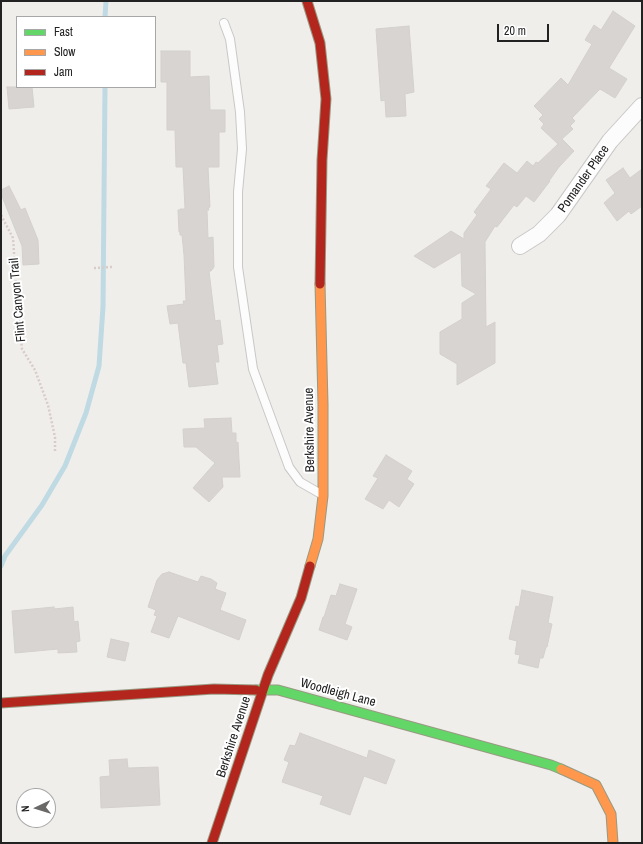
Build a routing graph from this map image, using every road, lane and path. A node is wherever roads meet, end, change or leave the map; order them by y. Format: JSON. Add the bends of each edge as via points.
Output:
{"nodes":[{"id":1,"x":307,"y":1,"type":"edge"},
{"id":2,"x":224,"y":23,"type":"dead end"},
{"id":3,"x":642,"y":106,"type":"edge"},
{"id":4,"x":1,"y":215,"type":"edge"},
{"id":5,"x":520,"y":246,"type":"dead end"},
{"id":6,"x":112,"y":267,"type":"dead end"},
{"id":7,"x":94,"y":268,"type":"dead end"},
{"id":8,"x":55,"y":453,"type":"dead end"},
{"id":9,"x":324,"y":496,"type":"junction"},
{"id":10,"x":263,"y":689,"type":"junction"},
{"id":11,"x":1,"y":703,"type":"edge"},
{"id":12,"x":212,"y":843,"type":"edge"},
{"id":13,"x":613,"y":843,"type":"edge"}],
"edges":[{"from":1,"to":9,"type":"street","name":"Berkshire Avenue","via":[[320,43],[326,99],[320,277]]},
{"from":2,"to":9,"type":"lane","via":[[230,39],[240,112],[242,149],[238,192],[238,267],[253,369],[289,467],[300,482]]},
{"from":3,"to":5,"type":"street","name":"Pomander Place","via":[[610,141],[558,215],[539,234]]},
{"from":4,"to":8,"type":"path","name":"Flint Canyon Trail","via":[[13,238],[22,349],[40,380],[48,405],[55,437]]},
{"from":6,"to":7,"type":"path"},
{"from":9,"to":10,"type":"street","name":"Berkshire Avenue","via":[[318,539],[302,598]]},
{"from":10,"to":11,"type":"street","name":"Woodleigh Lane","via":[[214,689]]},
{"from":10,"to":12,"type":"street","name":"Berkshire Avenue"},
{"from":10,"to":13,"type":"street","name":"Woodleigh Lane","via":[[286,692],[558,768],[596,785],[611,814]]}]}
